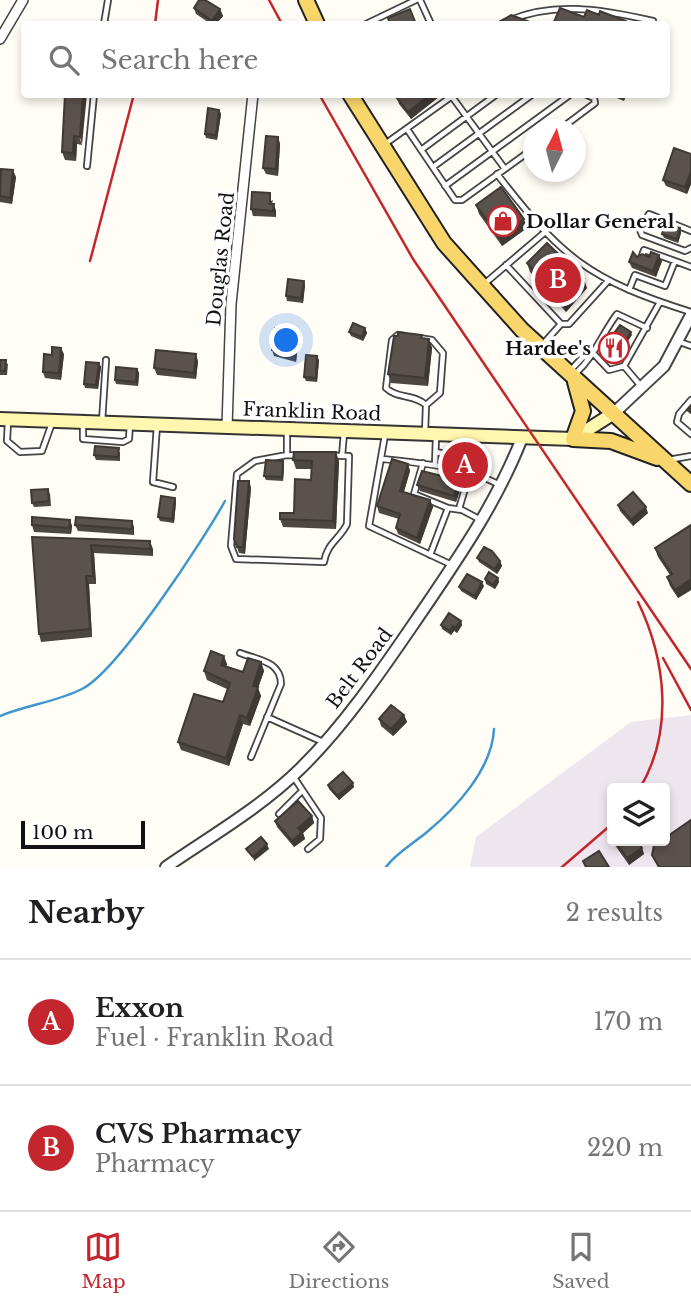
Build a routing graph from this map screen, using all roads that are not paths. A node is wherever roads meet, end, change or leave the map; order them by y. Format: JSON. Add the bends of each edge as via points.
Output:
{"nodes":[{"id":1,"x":23,"y":0,"type":"edge"},
{"id":2,"x":108,"y":0,"type":"edge"},
{"id":3,"x":306,"y":0,"type":"edge"},
{"id":4,"x":418,"y":0,"type":"edge"},
{"id":5,"x":104,"y":21,"type":"edge"},
{"id":6,"x":316,"y":21,"type":"edge"},
{"id":7,"x":372,"y":21,"type":"edge"},
{"id":8,"x":429,"y":21,"type":"edge"},
{"id":9,"x":506,"y":21,"type":"edge"},
{"id":10,"x":653,"y":21,"type":"dead end"},
{"id":11,"x":0,"y":39,"type":"edge"},
{"id":12,"x":94,"y":98,"type":"edge"},
{"id":13,"x":253,"y":98,"type":"edge"},
{"id":14,"x":352,"y":98,"type":"edge"},
{"id":15,"x":448,"y":98,"type":"edge"},
{"id":16,"x":454,"y":98,"type":"edge"},
{"id":17,"x":492,"y":98,"type":"edge"},
{"id":18,"x":528,"y":98,"type":"edge"},
{"id":19,"x":566,"y":98,"type":"edge"},
{"id":20,"x":594,"y":98,"type":"edge"},
{"id":21,"x":466,"y":117,"type":"junction"},
{"id":22,"x":574,"y":119,"type":"edge"},
{"id":23,"x":407,"y":129,"type":"junction"},
{"id":24,"x":479,"y":134,"type":"junction"},
{"id":25,"x":382,"y":146,"type":"junction"},
{"id":26,"x":421,"y":150,"type":"junction"},
{"id":27,"x":492,"y":152,"type":"junction"},
{"id":28,"x":523,"y":156,"type":"edge"},
{"id":29,"x":87,"y":166,"type":"dead end"},
{"id":30,"x":433,"y":167,"type":"junction"},
{"id":31,"x":505,"y":169,"type":"junction"},
{"id":32,"x":497,"y":174,"type":"junction"},
{"id":33,"x":445,"y":186,"type":"junction"},
{"id":34,"x":691,"y":231,"type":"edge"},
{"id":35,"x":544,"y":233,"type":"junction"},
{"id":36,"x":691,"y":248,"type":"edge"},
{"id":37,"x":640,"y":259,"type":"edge"},
{"id":38,"x":675,"y":261,"type":"junction"},
{"id":39,"x":506,"y":265,"type":"junction"},
{"id":40,"x":691,"y":267,"type":"edge"},
{"id":41,"x":607,"y":282,"type":"junction"},
{"id":42,"x":482,"y":285,"type":"junction"},
{"id":43,"x":629,"y":290,"type":"junction"},
{"id":44,"x":660,"y":302,"type":"junction"},
{"id":45,"x":691,"y":314,"type":"edge"},
{"id":46,"x":561,"y":324,"type":"junction"},
{"id":47,"x":647,"y":328,"type":"junction"},
{"id":48,"x":685,"y":344,"type":"edge"},
{"id":49,"x":540,"y":347,"type":"junction"},
{"id":50,"x":593,"y":353,"type":"junction"},
{"id":51,"x":106,"y":360,"type":"dead end"},
{"id":52,"x":624,"y":366,"type":"junction"},
{"id":53,"x":571,"y":377,"type":"junction"},
{"id":54,"x":643,"y":388,"type":"junction"},
{"id":55,"x":691,"y":400,"type":"edge"},
{"id":56,"x":426,"y":405,"type":"junction"},
{"id":57,"x":614,"y":413,"type":"junction"},
{"id":58,"x":4,"y":419,"type":"edge"},
{"id":59,"x":53,"y":422,"type":"junction"},
{"id":60,"x":83,"y":422,"type":"junction"},
{"id":61,"x":102,"y":423,"type":"junction"},
{"id":62,"x":130,"y":423,"type":"junction"},
{"id":63,"x":157,"y":424,"type":"junction"},
{"id":64,"x":227,"y":427,"type":"junction"},
{"id":65,"x":287,"y":430,"type":"junction"},
{"id":66,"x":344,"y":432,"type":"junction"},
{"id":67,"x":385,"y":434,"type":"junction"},
{"id":68,"x":431,"y":434,"type":"junction"},
{"id":69,"x":691,"y":434,"type":"edge"},
{"id":70,"x":522,"y":438,"type":"junction"},
{"id":71,"x":573,"y":439,"type":"junction"},
{"id":72,"x":436,"y":452,"type":"junction"},
{"id":73,"x":287,"y":455,"type":"junction"},
{"id":74,"x":342,"y":456,"type":"junction"},
{"id":75,"x":691,"y":456,"type":"edge"},
{"id":76,"x":383,"y":459,"type":"junction"},
{"id":77,"x":663,"y":460,"type":"junction"},
{"id":78,"x":423,"y":463,"type":"junction"},
{"id":79,"x":435,"y":464,"type":"junction"},
{"id":80,"x":481,"y":474,"type":"junction"},
{"id":81,"x":469,"y":475,"type":"junction"},
{"id":82,"x":691,"y":484,"type":"edge"},
{"id":83,"x":503,"y":486,"type":"junction"},
{"id":84,"x":173,"y":487,"type":"dead end"},
{"id":85,"x":447,"y":508,"type":"junction"},
{"id":86,"x":459,"y":509,"type":"junction"},
{"id":87,"x":482,"y":521,"type":"junction"},
{"id":88,"x":430,"y":555,"type":"junction"},
{"id":89,"x":453,"y":565,"type":"junction"},
{"id":90,"x":240,"y":653,"type":"dead end"},
{"id":91,"x":267,"y":717,"type":"junction"},
{"id":92,"x":323,"y":742,"type":"junction"},
{"id":93,"x":251,"y":757,"type":"dead end"},
{"id":94,"x":292,"y":776,"type":"junction"},
{"id":95,"x":302,"y":791,"type":"junction"},
{"id":96,"x":279,"y":814,"type":"edge"},
{"id":97,"x":308,"y":849,"type":"dead end"},
{"id":98,"x":166,"y":867,"type":"edge"}],
"edges":[{"from":1,"to":11,"type":"street"},
{"from":2,"to":5,"type":"lane"},
{"from":3,"to":6,"type":"main road"},
{"from":4,"to":7,"type":"lane"},
{"from":4,"to":8,"type":"lane"},
{"from":9,"to":10,"type":"lane","via":[[565,2]]},
{"from":12,"to":29,"type":"lane"},
{"from":13,"to":64,"type":"street","name":"Douglas Road","via":[[232,304]]},
{"from":14,"to":25,"type":"main road"},
{"from":15,"to":23,"type":"lane"},
{"from":16,"to":21,"type":"lane"},
{"from":17,"to":21,"type":"lane"},
{"from":18,"to":24,"type":"lane"},
{"from":19,"to":27,"type":"lane"},
{"from":20,"to":22,"type":"lane","via":[[595,103]]},
{"from":21,"to":24,"type":"lane"},
{"from":21,"to":26,"type":"lane"},
{"from":23,"to":25,"type":"lane"},
{"from":23,"to":26,"type":"lane"},
{"from":24,"to":27,"type":"lane"},
{"from":24,"to":30,"type":"lane"},
{"from":25,"to":42,"type":"main road","via":[[444,243]]},
{"from":26,"to":30,"type":"lane"},
{"from":27,"to":31,"type":"lane"},
{"from":27,"to":33,"type":"lane"},
{"from":28,"to":31,"type":"lane"},
{"from":30,"to":33,"type":"lane"},
{"from":31,"to":32,"type":"lane"},
{"from":32,"to":33,"type":"lane","via":[[462,200],[455,200]]},
{"from":32,"to":35,"type":"lane"},
{"from":34,"to":36,"type":"lane","via":[[649,214],[640,230],[642,235],[684,251]]},
{"from":35,"to":39,"type":"lane"},
{"from":35,"to":41,"type":"lane","via":[[573,261]]},
{"from":37,"to":38,"type":"lane","via":[[645,250]]},
{"from":38,"to":40,"type":"lane"},
{"from":38,"to":43,"type":"lane","via":[[665,286],[636,272]]},
{"from":39,"to":42,"type":"lane"},
{"from":39,"to":46,"type":"lane"},
{"from":41,"to":43,"type":"lane"},
{"from":41,"to":46,"type":"lane","via":[[569,324]]},
{"from":42,"to":49,"type":"main road"},
{"from":43,"to":44,"type":"lane"},
{"from":44,"to":45,"type":"lane"},
{"from":44,"to":47,"type":"lane"},
{"from":45,"to":48,"type":"street"},
{"from":46,"to":49,"type":"lane"},
{"from":47,"to":50,"type":"lane","via":[[617,314]]},
{"from":47,"to":52,"type":"lane"},
{"from":48,"to":54,"type":"street"},
{"from":49,"to":53,"type":"main road"},
{"from":50,"to":52,"type":"lane","via":[[609,370]]},
{"from":50,"to":53,"type":"lane"},
{"from":51,"to":61,"type":"lane"},
{"from":52,"to":54,"type":"lane"},
{"from":53,"to":57,"type":"main road"},
{"from":53,"to":71,"type":"main road","via":[[583,411]]},
{"from":54,"to":57,"type":"street"},
{"from":55,"to":69,"type":"lane","via":[[677,422]]},
{"from":56,"to":56,"type":"lane","via":[[440,393],[443,353],[432,340],[398,335],[390,348],[386,388]]},
{"from":56,"to":68,"type":"lane"},
{"from":57,"to":71,"type":"main road"},
{"from":57,"to":77,"type":"main road"},
{"from":58,"to":59,"type":"main road","name":"Franklin Road"},
{"from":58,"to":59,"type":"lane","via":[[7,441],[20,452],[42,451]]},
{"from":59,"to":60,"type":"main road","name":"Franklin Road"},
{"from":60,"to":61,"type":"main road","name":"Franklin Road"},
{"from":60,"to":62,"type":"lane","via":[[83,439],[123,442],[129,439]]},
{"from":61,"to":62,"type":"main road","name":"Franklin Road"},
{"from":62,"to":63,"type":"main road","name":"Franklin Road"},
{"from":63,"to":64,"type":"main road","name":"Franklin Road"},
{"from":63,"to":84,"type":"lane","via":[[153,481]]},
{"from":64,"to":65,"type":"main road","name":"Franklin Road"},
{"from":65,"to":66,"type":"main road","name":"Franklin Road"},
{"from":65,"to":73,"type":"lane"},
{"from":66,"to":67,"type":"main road","name":"Franklin Road"},
{"from":66,"to":74,"type":"lane"},
{"from":67,"to":68,"type":"main road","name":"Franklin Road"},
{"from":67,"to":76,"type":"lane"},
{"from":68,"to":70,"type":"main road","name":"Franklin Road"},
{"from":68,"to":72,"type":"lane"},
{"from":70,"to":71,"type":"main road","name":"Franklin Road"},
{"from":70,"to":83,"type":"street","name":"Belt Road"},
{"from":71,"to":77,"type":"main road","via":[[611,442]]},
{"from":72,"to":79,"type":"lane"},
{"from":72,"to":80,"type":"lane","via":[[474,460]]},
{"from":73,"to":74,"type":"lane"},
{"from":73,"to":74,"type":"lane","via":[[255,461],[237,474],[231,546],[236,559],[324,562],[332,539],[343,533],[347,524],[351,459]]},
{"from":75,"to":77,"type":"lane"},
{"from":76,"to":78,"type":"lane"},
{"from":76,"to":88,"type":"lane","via":[[369,526]]},
{"from":77,"to":82,"type":"main road"},
{"from":78,"to":79,"type":"lane"},
{"from":78,"to":85,"type":"lane","via":[[414,494]]},
{"from":79,"to":81,"type":"lane"},
{"from":80,"to":81,"type":"lane"},
{"from":80,"to":83,"type":"lane"},
{"from":81,"to":86,"type":"lane"},
{"from":83,"to":87,"type":"street","name":"Belt Road"},
{"from":85,"to":86,"type":"lane"},
{"from":85,"to":88,"type":"lane"},
{"from":86,"to":87,"type":"lane"},
{"from":87,"to":89,"type":"street","name":"Belt Road"},
{"from":88,"to":89,"type":"lane"},
{"from":89,"to":92,"type":"street","name":"Belt Road","via":[[400,644]]},
{"from":90,"to":91,"type":"lane","via":[[281,671],[281,684]]},
{"from":91,"to":92,"type":"lane"},
{"from":91,"to":93,"type":"lane"},
{"from":92,"to":94,"type":"street","name":"Belt Road"},
{"from":94,"to":95,"type":"lane"},
{"from":94,"to":98,"type":"street","name":"Belt Road"},
{"from":95,"to":96,"type":"lane"},
{"from":95,"to":97,"type":"lane","via":[[322,824],[320,839]]}]}
